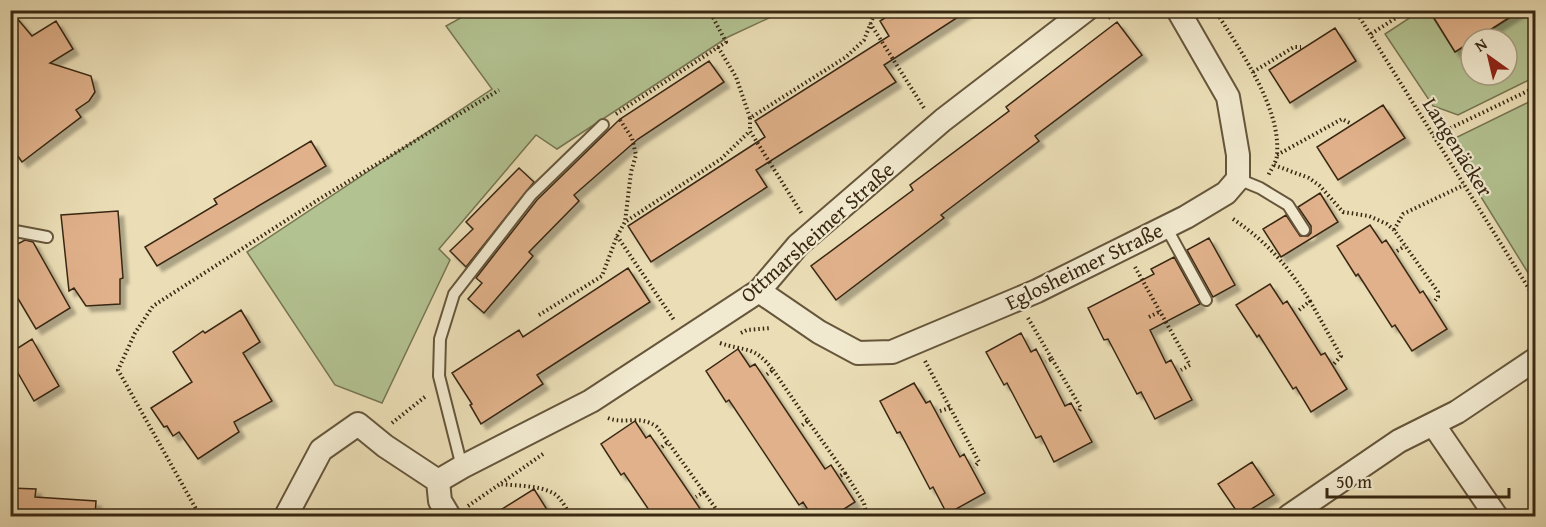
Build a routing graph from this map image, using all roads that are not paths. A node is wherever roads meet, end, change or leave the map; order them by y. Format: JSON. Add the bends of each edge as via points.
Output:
{"nodes":[{"id":1,"x":1086,"y":10,"type":"edge"},
{"id":2,"x":1178,"y":10,"type":"edge"},
{"id":3,"x":606,"y":122,"type":"road end"},
{"id":4,"x":1238,"y":179,"type":"junction"},
{"id":5,"x":1166,"y":227,"type":"junction"},
{"id":6,"x":10,"y":230,"type":"edge"},
{"id":7,"x":1304,"y":230,"type":"dead end"},
{"id":8,"x":47,"y":237,"type":"dead end"},
{"id":9,"x":759,"y":291,"type":"junction"},
{"id":10,"x":1206,"y":300,"type":"dead end"},
{"id":11,"x":1536,"y":359,"type":"edge"},
{"id":12,"x":1433,"y":424,"type":"junction"},
{"id":13,"x":462,"y":467,"type":"junction"},
{"id":14,"x":438,"y":481,"type":"junction"},
{"id":15,"x":286,"y":516,"type":"edge"},
{"id":16,"x":449,"y":516,"type":"edge"},
{"id":17,"x":1289,"y":516,"type":"edge"},
{"id":18,"x":1496,"y":516,"type":"edge"}],
"edges":[{"from":1,"to":9,"type":"street","name":"Ottmarsheimer Straße","via":[[943,120],[798,245]]},
{"from":2,"to":4,"type":"street","via":[[1228,97]]},
{"from":3,"to":13,"type":"lane","via":[[531,195],[454,294],[440,339],[439,376]]},
{"from":4,"to":5,"type":"street","name":"Eglosheimer Straße","via":[[1226,193]]},
{"from":4,"to":7,"type":"lane","via":[[1288,205]]},
{"from":5,"to":9,"type":"street","name":"Eglosheimer Straße","via":[[1018,299],[892,352],[858,352],[819,332]]},
{"from":5,"to":10,"type":"lane"},
{"from":6,"to":8,"type":"lane"},
{"from":9,"to":13,"type":"street","name":"Ottmarsheimer Straße","via":[[591,401]]},
{"from":11,"to":12,"type":"street"},
{"from":12,"to":17,"type":"street","via":[[1399,441]]},
{"from":12,"to":18,"type":"street"},
{"from":13,"to":14,"type":"street","name":"Ottmarsheimer Straße"},
{"from":14,"to":15,"type":"street","via":[[358,424],[321,450]]},
{"from":14,"to":16,"type":"street","via":[[440,501]]}]}
